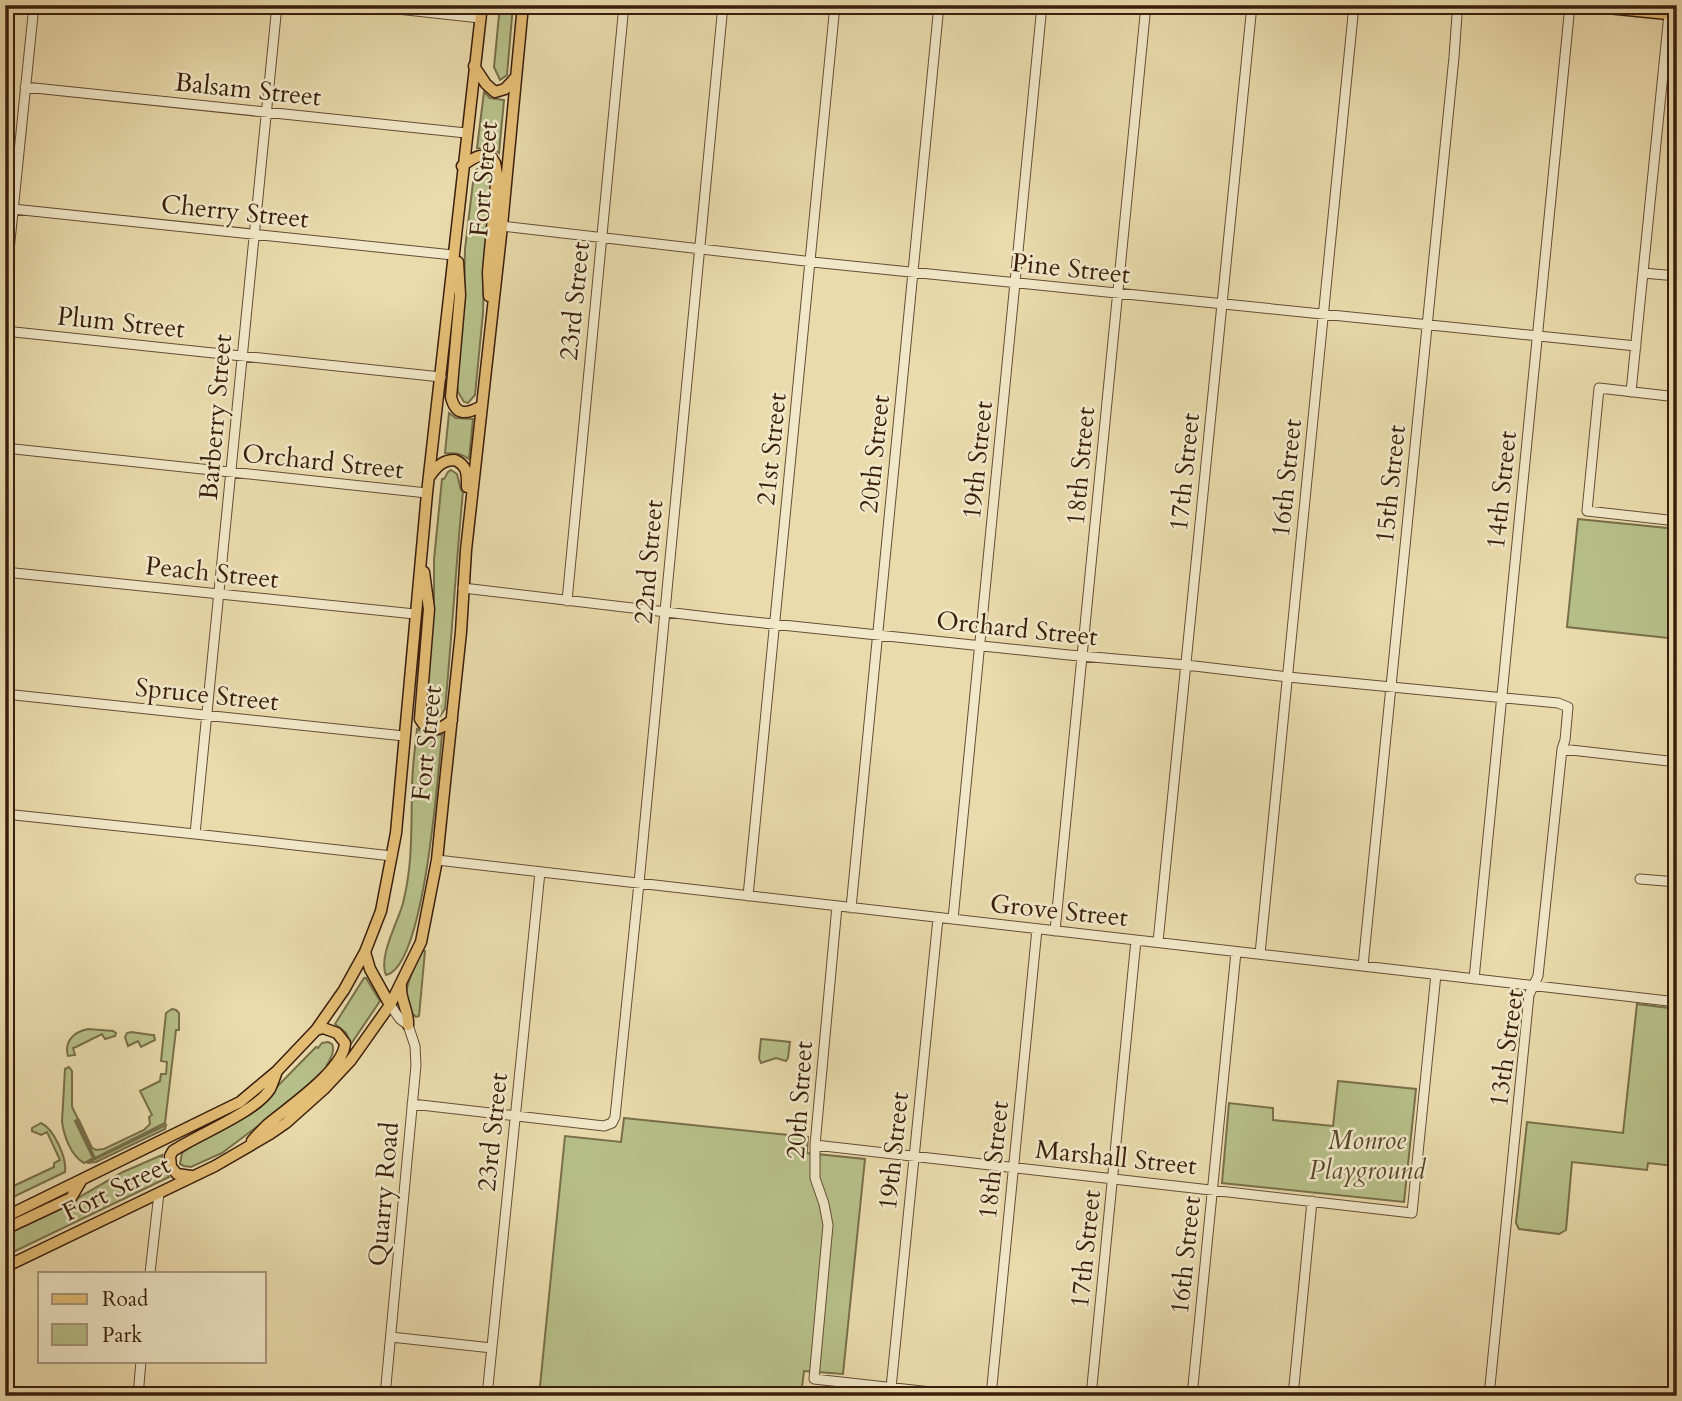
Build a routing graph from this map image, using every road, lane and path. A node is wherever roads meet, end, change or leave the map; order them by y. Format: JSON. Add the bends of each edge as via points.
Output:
{"nodes":[{"id":1,"x":34,"y":5,"type":"edge"},
{"id":2,"x":276,"y":5,"type":"edge"},
{"id":3,"x":361,"y":5,"type":"edge"},
{"id":4,"x":482,"y":5,"type":"edge"},
{"id":5,"x":523,"y":5,"type":"edge"},
{"id":6,"x":624,"y":5,"type":"edge"},
{"id":7,"x":723,"y":5,"type":"edge"},
{"id":8,"x":835,"y":5,"type":"edge"},
{"id":9,"x":939,"y":5,"type":"edge"},
{"id":10,"x":1042,"y":5,"type":"edge"},
{"id":11,"x":1146,"y":5,"type":"edge"},
{"id":12,"x":1252,"y":5,"type":"edge"},
{"id":13,"x":1354,"y":5,"type":"edge"},
{"id":14,"x":1456,"y":5,"type":"edge"},
{"id":15,"x":1570,"y":5,"type":"edge"},
{"id":16,"x":1578,"y":5,"type":"edge"},
{"id":17,"x":1621,"y":7,"type":"edge"},
{"id":18,"x":1673,"y":15,"type":"edge"},
{"id":19,"x":480,"y":18,"type":"junction"},
{"id":20,"x":474,"y":65,"type":"junction"},
{"id":21,"x":516,"y":77,"type":"junction"},
{"id":22,"x":25,"y":88,"type":"junction"},
{"id":23,"x":266,"y":113,"type":"junction"},
{"id":24,"x":466,"y":133,"type":"junction"},
{"id":25,"x":463,"y":166,"type":"junction"},
{"id":26,"x":13,"y":209,"type":"junction"},
{"id":27,"x":502,"y":226,"type":"junction"},
{"id":28,"x":254,"y":234,"type":"junction"},
{"id":29,"x":455,"y":235,"type":"junction"},
{"id":30,"x":601,"y":238,"type":"junction"},
{"id":31,"x":699,"y":249,"type":"junction"},
{"id":32,"x":453,"y":255,"type":"junction"},
{"id":33,"x":810,"y":261,"type":"junction"},
{"id":34,"x":912,"y":272,"type":"junction"},
{"id":35,"x":1643,"y":273,"type":"junction"},
{"id":36,"x":1677,"y":276,"type":"edge"},
{"id":37,"x":1015,"y":283,"type":"junction"},
{"id":38,"x":5,"y":290,"type":"edge"},
{"id":39,"x":1117,"y":294,"type":"junction"},
{"id":40,"x":1221,"y":303,"type":"junction"},
{"id":41,"x":492,"y":312,"type":"junction"},
{"id":42,"x":1324,"y":314,"type":"junction"},
{"id":43,"x":1426,"y":324,"type":"junction"},
{"id":44,"x":5,"y":331,"type":"edge"},
{"id":45,"x":1538,"y":335,"type":"junction"},
{"id":46,"x":1636,"y":345,"type":"junction"},
{"id":47,"x":242,"y":356,"type":"junction"},
{"id":48,"x":441,"y":377,"type":"junction"},
{"id":49,"x":1631,"y":392,"type":"junction"},
{"id":50,"x":1677,"y":397,"type":"edge"},
{"id":51,"x":482,"y":406,"type":"junction"},
{"id":52,"x":5,"y":448,"type":"edge"},
{"id":53,"x":232,"y":472,"type":"junction"},
{"id":54,"x":429,"y":477,"type":"junction"},
{"id":55,"x":428,"y":493,"type":"junction"},
{"id":56,"x":1677,"y":521,"type":"edge"},
{"id":57,"x":421,"y":556,"type":"junction"},
{"id":58,"x":5,"y":572,"type":"edge"},
{"id":59,"x":463,"y":589,"type":"junction"},
{"id":60,"x":218,"y":594,"type":"junction"},
{"id":61,"x":566,"y":601,"type":"junction"},
{"id":62,"x":664,"y":612,"type":"junction"},
{"id":63,"x":415,"y":614,"type":"junction"},
{"id":64,"x":775,"y":624,"type":"junction"},
{"id":65,"x":461,"y":626,"type":"junction"},
{"id":66,"x":877,"y":635,"type":"junction"},
{"id":67,"x":979,"y":646,"type":"junction"},
{"id":68,"x":1083,"y":656,"type":"junction"},
{"id":69,"x":1186,"y":665,"type":"junction"},
{"id":70,"x":1288,"y":677,"type":"junction"},
{"id":71,"x":1391,"y":686,"type":"junction"},
{"id":72,"x":5,"y":694,"type":"edge"},
{"id":73,"x":1502,"y":698,"type":"junction"},
{"id":74,"x":1568,"y":707,"type":"joint"},
{"id":75,"x":206,"y":716,"type":"junction"},
{"id":76,"x":452,"y":720,"type":"junction"},
{"id":77,"x":404,"y":736,"type":"junction"},
{"id":78,"x":1562,"y":749,"type":"junction"},
{"id":79,"x":1677,"y":762,"type":"edge"},
{"id":80,"x":5,"y":814,"type":"edge"},
{"id":81,"x":195,"y":834,"type":"junction"},
{"id":82,"x":392,"y":856,"type":"junction"},
{"id":83,"x":437,"y":860,"type":"junction"},
{"id":84,"x":540,"y":872,"type":"junction"},
{"id":85,"x":1640,"y":879,"type":"dead end"},
{"id":86,"x":1677,"y":882,"type":"edge"},
{"id":87,"x":639,"y":883,"type":"junction"},
{"id":88,"x":748,"y":896,"type":"junction"},
{"id":89,"x":838,"y":906,"type":"junction"},
{"id":90,"x":851,"y":908,"type":"junction"},
{"id":91,"x":938,"y":918,"type":"junction"},
{"id":92,"x":953,"y":919,"type":"junction"},
{"id":93,"x":1037,"y":929,"type":"junction"},
{"id":94,"x":1055,"y":931,"type":"junction"},
{"id":95,"x":1136,"y":940,"type":"junction"},
{"id":96,"x":1158,"y":942,"type":"junction"},
{"id":97,"x":1236,"y":951,"type":"junction"},
{"id":98,"x":365,"y":952,"type":"junction"},
{"id":99,"x":1260,"y":954,"type":"junction"},
{"id":100,"x":1363,"y":966,"type":"junction"},
{"id":101,"x":1436,"y":974,"type":"junction"},
{"id":102,"x":402,"y":979,"type":"junction"},
{"id":103,"x":1474,"y":979,"type":"junction"},
{"id":104,"x":1533,"y":985,"type":"junction"},
{"id":105,"x":1677,"y":1002,"type":"edge"},
{"id":106,"x":390,"y":1005,"type":"junction"},
{"id":107,"x":408,"y":1025,"type":"junction"},
{"id":108,"x":316,"y":1030,"type":"junction"},
{"id":109,"x":277,"y":1071,"type":"junction"},
{"id":110,"x":412,"y":1104,"type":"junction"},
{"id":111,"x":514,"y":1116,"type":"junction"},
{"id":112,"x":814,"y":1145,"type":"junction"},
{"id":113,"x":242,"y":1150,"type":"junction"},
{"id":114,"x":914,"y":1156,"type":"junction"},
{"id":115,"x":1014,"y":1167,"type":"junction"},
{"id":116,"x":194,"y":1176,"type":"junction"},
{"id":117,"x":1114,"y":1178,"type":"junction"},
{"id":118,"x":81,"y":1181,"type":"junction"},
{"id":119,"x":1213,"y":1190,"type":"junction"},
{"id":120,"x":159,"y":1193,"type":"junction"},
{"id":121,"x":1312,"y":1201,"type":"junction"},
{"id":122,"x":5,"y":1217,"type":"edge"},
{"id":123,"x":5,"y":1229,"type":"edge"},
{"id":124,"x":5,"y":1267,"type":"edge"},
{"id":125,"x":150,"y":1272,"type":"edge"},
{"id":126,"x":391,"y":1336,"type":"junction"},
{"id":127,"x":492,"y":1348,"type":"junction"},
{"id":128,"x":142,"y":1362,"type":"edge"},
{"id":129,"x":891,"y":1388,"type":"junction"},
{"id":130,"x":138,"y":1396,"type":"edge"},
{"id":131,"x":386,"y":1396,"type":"edge"},
{"id":132,"x":487,"y":1396,"type":"edge"},
{"id":133,"x":967,"y":1396,"type":"edge"},
{"id":134,"x":991,"y":1396,"type":"edge"},
{"id":135,"x":1091,"y":1396,"type":"edge"},
{"id":136,"x":1192,"y":1396,"type":"edge"},
{"id":137,"x":1293,"y":1396,"type":"edge"},
{"id":138,"x":1489,"y":1396,"type":"edge"}],
"edges":[{"from":1,"to":22,"type":"street"},
{"from":2,"to":23,"type":"street","name":"Barberry Street"},
{"from":3,"to":19,"type":"street"},
{"from":4,"to":19,"type":"main road","name":"Fort Street"},
{"from":5,"to":21,"type":"main road","name":"Fort Street"},
{"from":6,"to":30,"type":"street","name":"23rd Street"},
{"from":7,"to":31,"type":"street","name":"22nd Street"},
{"from":8,"to":33,"type":"street","name":"21st Street"},
{"from":9,"to":34,"type":"street","name":"20th Street"},
{"from":10,"to":37,"type":"street","name":"19th Street"},
{"from":11,"to":39,"type":"street","name":"18th Street"},
{"from":12,"to":40,"type":"street","name":"17th Street"},
{"from":13,"to":42,"type":"street","name":"16th Street"},
{"from":14,"to":43,"type":"street","name":"15th Street"},
{"from":15,"to":45,"type":"street","name":"14th Street"},
{"from":16,"to":17,"type":"main road"},
{"from":17,"to":18,"type":"main road"},
{"from":18,"to":35,"type":"street"},
{"from":19,"to":20,"type":"main road","name":"Fort Street"},
{"from":20,"to":21,"type":"main road","via":[[495,92]]},
{"from":20,"to":24,"type":"main road","name":"Fort Street"},
{"from":21,"to":27,"type":"main road","name":"Fort Street"},
{"from":22,"to":23,"type":"street","name":"Balsam Street"},
{"from":22,"to":26,"type":"street"},
{"from":23,"to":24,"type":"street","name":"Balsam Street"},
{"from":23,"to":28,"type":"street","name":"Barberry Street"},
{"from":24,"to":25,"type":"main road","name":"Fort Street"},
{"from":25,"to":29,"type":"main road","name":"Fort Street"},
{"from":25,"to":41,"type":"main road","via":[[483,155],[492,158],[497,169],[488,272]]},
{"from":26,"to":28,"type":"street","name":"Cherry Street"},
{"from":26,"to":38,"type":"street"},
{"from":27,"to":30,"type":"street","name":"Pine Street"},
{"from":27,"to":41,"type":"main road","name":"Fort Street"},
{"from":28,"to":32,"type":"street","name":"Cherry Street"},
{"from":28,"to":47,"type":"street","name":"Barberry Street"},
{"from":29,"to":32,"type":"main road","name":"Fort Street"},
{"from":29,"to":51,"type":"main road","via":[[460,295],[451,397],[461,412]]},
{"from":30,"to":31,"type":"street","name":"Pine Street"},
{"from":30,"to":61,"type":"street","name":"23rd Street"},
{"from":31,"to":33,"type":"street","name":"Pine Street"},
{"from":31,"to":62,"type":"street","name":"22nd Street"},
{"from":32,"to":48,"type":"main road","name":"Fort Street"},
{"from":33,"to":34,"type":"street","name":"Pine Street"},
{"from":33,"to":64,"type":"street","name":"21st Street"},
{"from":34,"to":37,"type":"street","name":"Pine Street"},
{"from":34,"to":66,"type":"street","name":"20th Street"},
{"from":35,"to":36,"type":"street"},
{"from":35,"to":46,"type":"street"},
{"from":37,"to":39,"type":"street","name":"Pine Street"},
{"from":37,"to":67,"type":"street","name":"19th Street"},
{"from":39,"to":40,"type":"street","name":"Pine Street"},
{"from":39,"to":68,"type":"street","name":"18th Street"},
{"from":40,"to":42,"type":"street","name":"Pine Street"},
{"from":40,"to":69,"type":"street","name":"17th Street"},
{"from":41,"to":51,"type":"main road","name":"Fort Street"},
{"from":42,"to":43,"type":"street","name":"Pine Street"},
{"from":42,"to":70,"type":"street","name":"16th Street"},
{"from":43,"to":45,"type":"street","name":"Pine Street"},
{"from":43,"to":71,"type":"street","name":"15th Street"},
{"from":44,"to":47,"type":"street","name":"Plum Street"},
{"from":45,"to":46,"type":"street","name":"Pine Street"},
{"from":45,"to":73,"type":"street","name":"14th Street"},
{"from":46,"to":49,"type":"street"},
{"from":47,"to":48,"type":"street","name":"Plum Street"},
{"from":47,"to":53,"type":"street","name":"Barberry Street"},
{"from":48,"to":54,"type":"main road","name":"Fort Street"},
{"from":49,"to":50,"type":"street"},
{"from":49,"to":56,"type":"street","via":[[1599,388],[1587,511]]},
{"from":51,"to":59,"type":"main road","name":"Fort Street"},
{"from":52,"to":53,"type":"street","name":"Orchard Street"},
{"from":53,"to":55,"type":"street","name":"Orchard Street"},
{"from":53,"to":60,"type":"street","name":"Barberry Street"},
{"from":54,"to":55,"type":"main road","name":"Fort Street"},
{"from":54,"to":65,"type":"main road","via":[[450,460],[460,462],[467,472],[457,594]]},
{"from":55,"to":57,"type":"main road","name":"Fort Street"},
{"from":57,"to":63,"type":"main road","name":"Fort Street"},
{"from":57,"to":76,"type":"main road","via":[[429,610],[420,719],[432,729]]},
{"from":58,"to":60,"type":"street","name":"Peach Street"},
{"from":59,"to":61,"type":"street","name":"Orchard Street"},
{"from":59,"to":65,"type":"main road","name":"Fort Street"},
{"from":60,"to":63,"type":"street","name":"Peach Street"},
{"from":60,"to":75,"type":"street","name":"Barberry Street"},
{"from":61,"to":62,"type":"street","name":"Orchard Street"},
{"from":62,"to":64,"type":"street","name":"Orchard Street"},
{"from":62,"to":87,"type":"street","name":"22nd Street"},
{"from":63,"to":77,"type":"main road","name":"Fort Street"},
{"from":64,"to":66,"type":"street","name":"Orchard Street"},
{"from":64,"to":88,"type":"street","name":"21st Street"},
{"from":65,"to":76,"type":"main road","name":"Fort Street"},
{"from":66,"to":67,"type":"street","name":"Orchard Street"},
{"from":66,"to":90,"type":"street","name":"20th Street"},
{"from":67,"to":68,"type":"street","name":"Orchard Street"},
{"from":67,"to":92,"type":"street","name":"19th Street"},
{"from":68,"to":69,"type":"street","name":"Orchard Street"},
{"from":68,"to":94,"type":"street","name":"18th Street"},
{"from":69,"to":70,"type":"street","name":"Orchard Street"},
{"from":69,"to":96,"type":"street","name":"17th Street"},
{"from":70,"to":71,"type":"street","name":"Orchard Street"},
{"from":70,"to":99,"type":"street","name":"16th Street"},
{"from":71,"to":73,"type":"street","name":"Orchard Street"},
{"from":71,"to":100,"type":"street","name":"15th Street"},
{"from":72,"to":75,"type":"street","name":"Spruce Street"},
{"from":73,"to":74,"type":"street","name":"Orchard Street"},
{"from":73,"to":103,"type":"street","name":"14th Street"},
{"from":74,"to":78,"type":"street","name":"13th Street"},
{"from":75,"to":77,"type":"street","name":"Spruce Street"},
{"from":75,"to":81,"type":"street","name":"Barberry Street"},
{"from":76,"to":83,"type":"main road","name":"Fort Street"},
{"from":77,"to":82,"type":"main road","name":"Fort Street"},
{"from":78,"to":79,"type":"street"},
{"from":78,"to":104,"type":"street","name":"13th Street","via":[[1538,976]]},
{"from":80,"to":81,"type":"street"},
{"from":81,"to":82,"type":"street"},
{"from":82,"to":98,"type":"main road","name":"Fort Street","via":[[381,911]]},
{"from":83,"to":84,"type":"street","name":"Grove Street"},
{"from":83,"to":102,"type":"main road","name":"Fort Street","via":[[421,943]]},
{"from":84,"to":87,"type":"street","name":"Grove Street"},
{"from":84,"to":111,"type":"street","name":"23rd Street"},
{"from":85,"to":86,"type":"street"},
{"from":87,"to":88,"type":"street","name":"Grove Street"},
{"from":87,"to":111,"type":"street","name":"22nd Street","via":[[612,1123],[604,1126]]},
{"from":88,"to":89,"type":"street","name":"Grove Street"},
{"from":89,"to":90,"type":"street","name":"Grove Street"},
{"from":89,"to":112,"type":"street","name":"20th Street"},
{"from":90,"to":91,"type":"street","name":"Grove Street"},
{"from":91,"to":92,"type":"street","name":"Grove Street"},
{"from":91,"to":114,"type":"street","name":"19th Street"},
{"from":92,"to":93,"type":"street","name":"Grove Street"},
{"from":93,"to":94,"type":"street","name":"Grove Street"},
{"from":93,"to":115,"type":"street","name":"18th Street"},
{"from":94,"to":95,"type":"street","name":"Grove Street"},
{"from":95,"to":96,"type":"street","name":"Grove Street"},
{"from":95,"to":117,"type":"street","name":"17th Street"},
{"from":96,"to":97,"type":"street","name":"Grove Street"},
{"from":97,"to":99,"type":"street","name":"Grove Street"},
{"from":97,"to":119,"type":"street","name":"16th Street"},
{"from":98,"to":106,"type":"main road","via":[[369,969]]},
{"from":98,"to":108,"type":"main road","name":"Fort Street"},
{"from":99,"to":100,"type":"street","name":"Grove Street"},
{"from":100,"to":101,"type":"street","name":"Grove Street"},
{"from":101,"to":103,"type":"street","name":"Grove Street"},
{"from":101,"to":121,"type":"street","name":"Marshall Street","via":[[1412,1213]]},
{"from":102,"to":106,"type":"main road","name":"Fort Street"},
{"from":102,"to":107,"type":"main road"},
{"from":103,"to":104,"type":"street","name":"Grove Street"},
{"from":104,"to":105,"type":"street","name":"Grove Street"},
{"from":104,"to":138,"type":"street","name":"13th Street"},
{"from":106,"to":107,"type":"street","name":"Quarry Road"},
{"from":106,"to":113,"type":"main road","name":"Fort Street","via":[[324,1089],[286,1123]]},
{"from":107,"to":110,"type":"street","name":"Quarry Road","via":[[416,1065]]},
{"from":108,"to":109,"type":"main road","name":"Fort Street"},
{"from":108,"to":113,"type":"main road","via":[[330,1030],[342,1038],[345,1048],[340,1058]]},
{"from":109,"to":116,"type":"main road","via":[[260,1100],[173,1151],[170,1167],[177,1174]]},
{"from":109,"to":118,"type":"main road","name":"Fort Street","via":[[240,1102]]},
{"from":110,"to":111,"type":"street"},
{"from":110,"to":126,"type":"street","name":"Quarry Road"},
{"from":111,"to":127,"type":"street","name":"23rd Street"},
{"from":112,"to":114,"type":"street","name":"Marshall Street"},
{"from":112,"to":129,"type":"street","name":"20th Street","via":[[815,1178],[828,1225],[814,1379]]},
{"from":113,"to":116,"type":"main road","name":"Fort Street"},
{"from":114,"to":115,"type":"street","name":"Marshall Street"},
{"from":114,"to":129,"type":"street","name":"19th Street"},
{"from":115,"to":117,"type":"street","name":"Marshall Street"},
{"from":115,"to":134,"type":"street","name":"18th Street"},
{"from":116,"to":120,"type":"main road","name":"Fort Street"},
{"from":117,"to":119,"type":"street","name":"Marshall Street"},
{"from":117,"to":135,"type":"street","name":"17th Street"},
{"from":118,"to":122,"type":"main road","name":"Fort Street"},
{"from":118,"to":123,"type":"main road","via":[[71,1198]]},
{"from":119,"to":121,"type":"street","name":"Marshall Street"},
{"from":119,"to":136,"type":"street","name":"16th Street"},
{"from":120,"to":124,"type":"main road","name":"Fort Street"},
{"from":120,"to":125,"type":"street"},
{"from":121,"to":137,"type":"street"},
{"from":126,"to":127,"type":"street"},
{"from":126,"to":131,"type":"street","name":"Quarry Road"},
{"from":127,"to":132,"type":"street","name":"23rd Street"},
{"from":128,"to":130,"type":"street"},
{"from":129,"to":133,"type":"street"}]}
